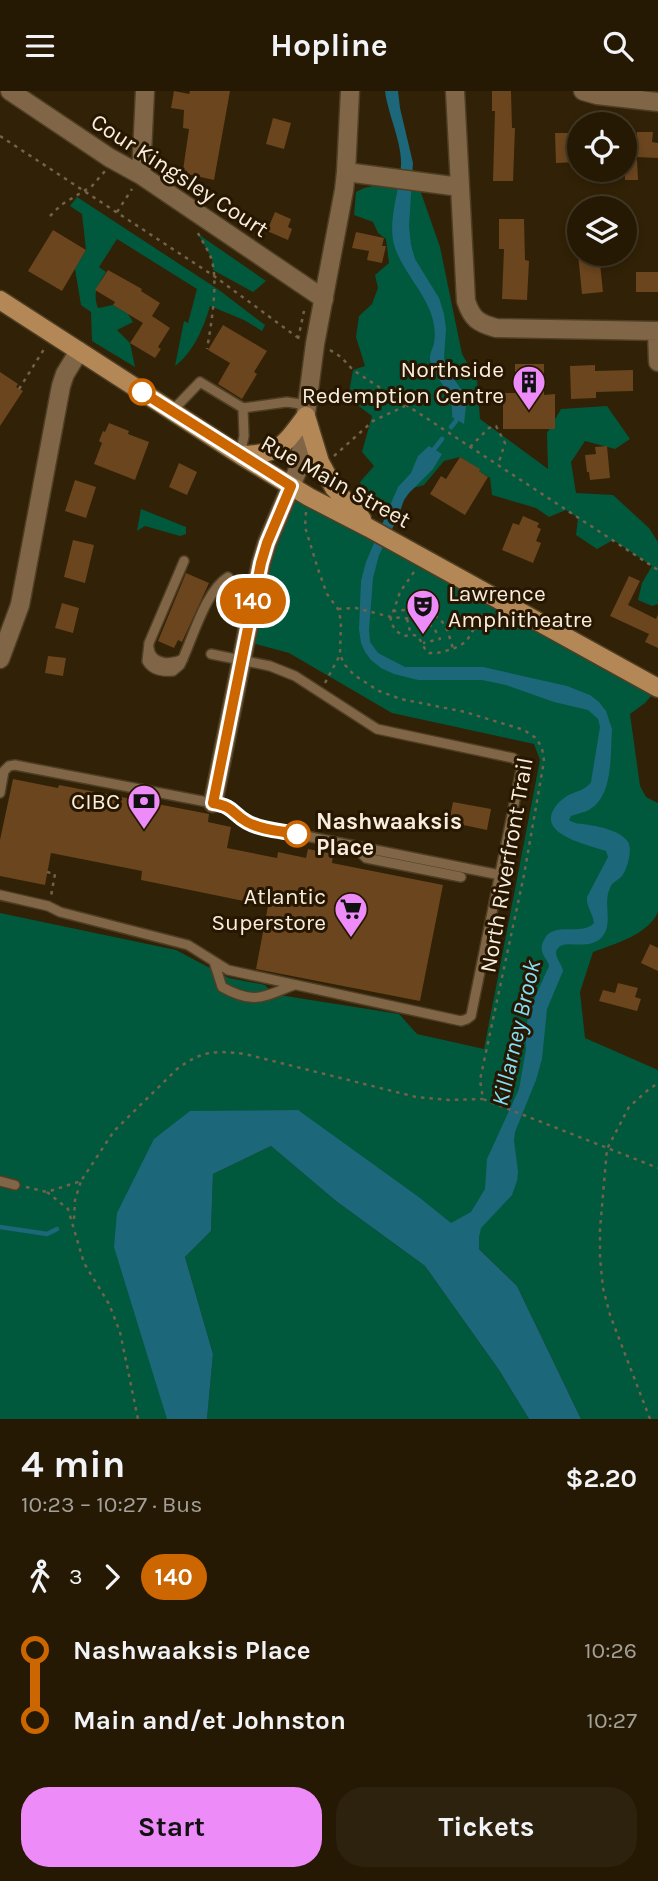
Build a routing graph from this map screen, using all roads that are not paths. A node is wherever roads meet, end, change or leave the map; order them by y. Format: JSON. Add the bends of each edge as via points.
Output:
{"nodes":[{"id":1,"x":10,"y":91,"type":"edge"},
{"id":2,"x":145,"y":91,"type":"edge"},
{"id":3,"x":350,"y":91,"type":"edge"},
{"id":4,"x":455,"y":91,"type":"edge"},
{"id":5,"x":583,"y":91,"type":"edge"},
{"id":6,"x":658,"y":102,"type":"edge"},
{"id":7,"x":346,"y":172,"type":"junction"},
{"id":8,"x":142,"y":175,"type":"junction"},
{"id":9,"x":460,"y":187,"type":"junction"},
{"id":10,"x":0,"y":300,"type":"edge"},
{"id":11,"x":315,"y":300,"type":"junction"},
{"id":12,"x":658,"y":331,"type":"edge"},
{"id":13,"x":79,"y":351,"type":"junction"},
{"id":14,"x":658,"y":362,"type":"edge"},
{"id":15,"x":243,"y":408,"type":"junction"},
{"id":16,"x":172,"y":411,"type":"junction"},
{"id":17,"x":307,"y":411,"type":"junction"},
{"id":18,"x":240,"y":455,"type":"junction"},
{"id":19,"x":291,"y":486,"type":"junction"},
{"id":20,"x":369,"y":528,"type":"junction"},
{"id":21,"x":184,"y":561,"type":"dead end"},
{"id":22,"x":228,"y":577,"type":"dead end"},
{"id":23,"x":211,"y":654,"type":"dead end"},
{"id":24,"x":0,"y":659,"type":"edge"},
{"id":25,"x":241,"y":660,"type":"junction"},
{"id":26,"x":658,"y":688,"type":"edge"},
{"id":27,"x":0,"y":793,"type":"edge"},
{"id":28,"x":213,"y":803,"type":"junction"},
{"id":29,"x":354,"y":845,"type":"junction"},
{"id":30,"x":500,"y":875,"type":"junction"},
{"id":31,"x":461,"y":877,"type":"dead end"},
{"id":32,"x":0,"y":895,"type":"edge"},
{"id":33,"x":214,"y":962,"type":"junction"},
{"id":34,"x":296,"y":985,"type":"junction"},
{"id":35,"x":0,"y":1181,"type":"edge"},
{"id":36,"x":15,"y":1185,"type":"road end"}],
"edges":[{"from":1,"to":8,"type":"street","name":"Cour Kingsley Court"},
{"from":2,"to":8,"type":"street"},
{"from":3,"to":7,"type":"street"},
{"from":4,"to":9,"type":"street"},
{"from":5,"to":6,"type":"street"},
{"from":7,"to":9,"type":"street"},
{"from":7,"to":11,"type":"street"},
{"from":8,"to":11,"type":"street","name":"Cour Kingsley Court"},
{"from":9,"to":12,"type":"street","via":[[466,301],[471,315],[482,324]]},
{"from":10,"to":13,"type":"main road","name":"Rue Main Street"},
{"from":11,"to":17,"type":"street"},
{"from":12,"to":14,"type":"street"},
{"from":13,"to":16,"type":"main road","name":"Rue Main Street"},
{"from":13,"to":24,"type":"street","via":[[61,386],[19,605]]},
{"from":15,"to":16,"type":"lane","via":[[200,381]]},
{"from":15,"to":17,"type":"lane","via":[[288,402]]},
{"from":15,"to":18,"type":"lane"},
{"from":16,"to":18,"type":"main road","name":"Rue Main Street"},
{"from":17,"to":18,"type":"main road","via":[[277,450]]},
{"from":17,"to":19,"type":"street","via":[[299,467]]},
{"from":17,"to":20,"type":"main road","via":[[320,462],[334,488]]},
{"from":18,"to":19,"type":"main road","name":"Rue Main Street"},
{"from":19,"to":20,"type":"main road","name":"Rue Main Street"},
{"from":19,"to":25,"type":"street","via":[[261,563]]},
{"from":20,"to":26,"type":"main road","name":"Rue Main Street"},
{"from":21,"to":22,"type":"lane","via":[[149,643],[147,661],[156,669],[173,671],[180,666],[213,591]]},
{"from":23,"to":25,"type":"lane"},
{"from":25,"to":28,"type":"street"},
{"from":25,"to":30,"type":"lane","via":[[295,676],[377,729],[517,761],[521,770]]},
{"from":27,"to":28,"type":"lane","via":[[4,771],[15,765]]},
{"from":28,"to":29,"type":"lane","via":[[231,808],[256,826]]},
{"from":29,"to":30,"type":"lane"},
{"from":29,"to":31,"type":"lane","via":[[366,858]]},
{"from":30,"to":34,"type":"lane","via":[[473,1010],[467,1019]]},
{"from":32,"to":33,"type":"lane","via":[[181,943]]},
{"from":33,"to":34,"type":"lane","via":[[228,970]]},
{"from":33,"to":34,"type":"lane","via":[[222,988],[240,997],[260,998]]},
{"from":35,"to":36,"type":"lane"}]}
